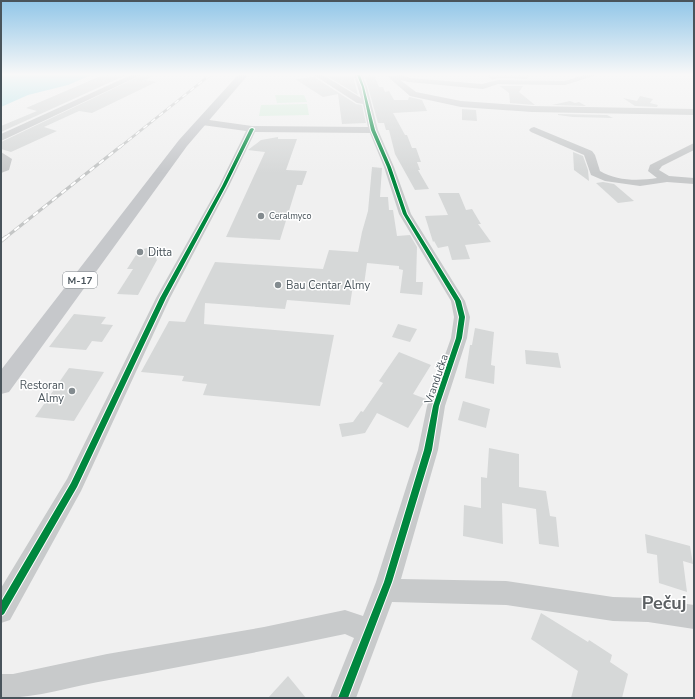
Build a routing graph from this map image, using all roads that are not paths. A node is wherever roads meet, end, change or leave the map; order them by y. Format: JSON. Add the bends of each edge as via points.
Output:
{"nodes":[{"id":1,"x":68,"y":108,"type":"edge"},
{"id":2,"x":216,"y":108,"type":"edge"},
{"id":3,"x":368,"y":108,"type":"edge"},
{"id":4,"x":518,"y":108,"type":"edge"},
{"id":5,"x":694,"y":112,"type":"edge"},
{"id":6,"x":201,"y":124,"type":"junction"},
{"id":7,"x":247,"y":128,"type":"junction"},
{"id":8,"x":215,"y":129,"type":"junction"},
{"id":9,"x":373,"y":130,"type":"junction"},
{"id":10,"x":534,"y":130,"type":"dead end"},
{"id":11,"x":1,"y":138,"type":"edge"},
{"id":12,"x":183,"y":143,"type":"junction"},
{"id":13,"x":694,"y":146,"type":"edge"},
{"id":14,"x":1,"y":155,"type":"edge"},
{"id":15,"x":1,"y":170,"type":"edge"},
{"id":16,"x":666,"y":179,"type":"junction"},
{"id":17,"x":694,"y":181,"type":"edge"},
{"id":18,"x":1,"y":386,"type":"edge"},
{"id":19,"x":385,"y":590,"type":"junction"},
{"id":20,"x":1,"y":611,"type":"edge"},
{"id":21,"x":694,"y":617,"type":"edge"},
{"id":22,"x":369,"y":631,"type":"junction"},
{"id":23,"x":1,"y":687,"type":"edge"},
{"id":24,"x":342,"y":698,"type":"edge"}],
"edges":[{"from":1,"to":11,"type":"street"},
{"from":2,"to":6,"type":"main road","number":"M-17"},
{"from":3,"to":9,"type":"street","name":"Vrandučka"},
{"from":4,"to":5,"type":"street"},
{"from":6,"to":7,"type":"street"},
{"from":6,"to":8,"type":"street"},
{"from":6,"to":12,"type":"main road","number":"M-17"},
{"from":7,"to":8,"type":"street"},
{"from":7,"to":9,"type":"street"},
{"from":7,"to":20,"type":"street","via":[[224,186],[163,298],[74,485]]},
{"from":8,"to":12,"type":"main road"},
{"from":9,"to":19,"type":"street","name":"Vrandučka","via":[[405,214],[458,300],[462,317],[459,338],[436,406],[428,450]]},
{"from":10,"to":16,"type":"street","via":[[588,154],[595,173],[605,178],[646,183]]},
{"from":12,"to":18,"type":"main road","number":"M-17"},
{"from":13,"to":16,"type":"street","via":[[654,167],[653,171]]},
{"from":14,"to":15,"type":"street","via":[[7,159],[5,168]]},
{"from":16,"to":17,"type":"street"},
{"from":19,"to":21,"type":"street","via":[[506,593],[613,609],[648,610]]},
{"from":19,"to":22,"type":"street","name":"Vrandučka"},
{"from":22,"to":23,"type":"street","via":[[344,622],[13,687]]},
{"from":22,"to":24,"type":"street","name":"Vrandučka"}]}
